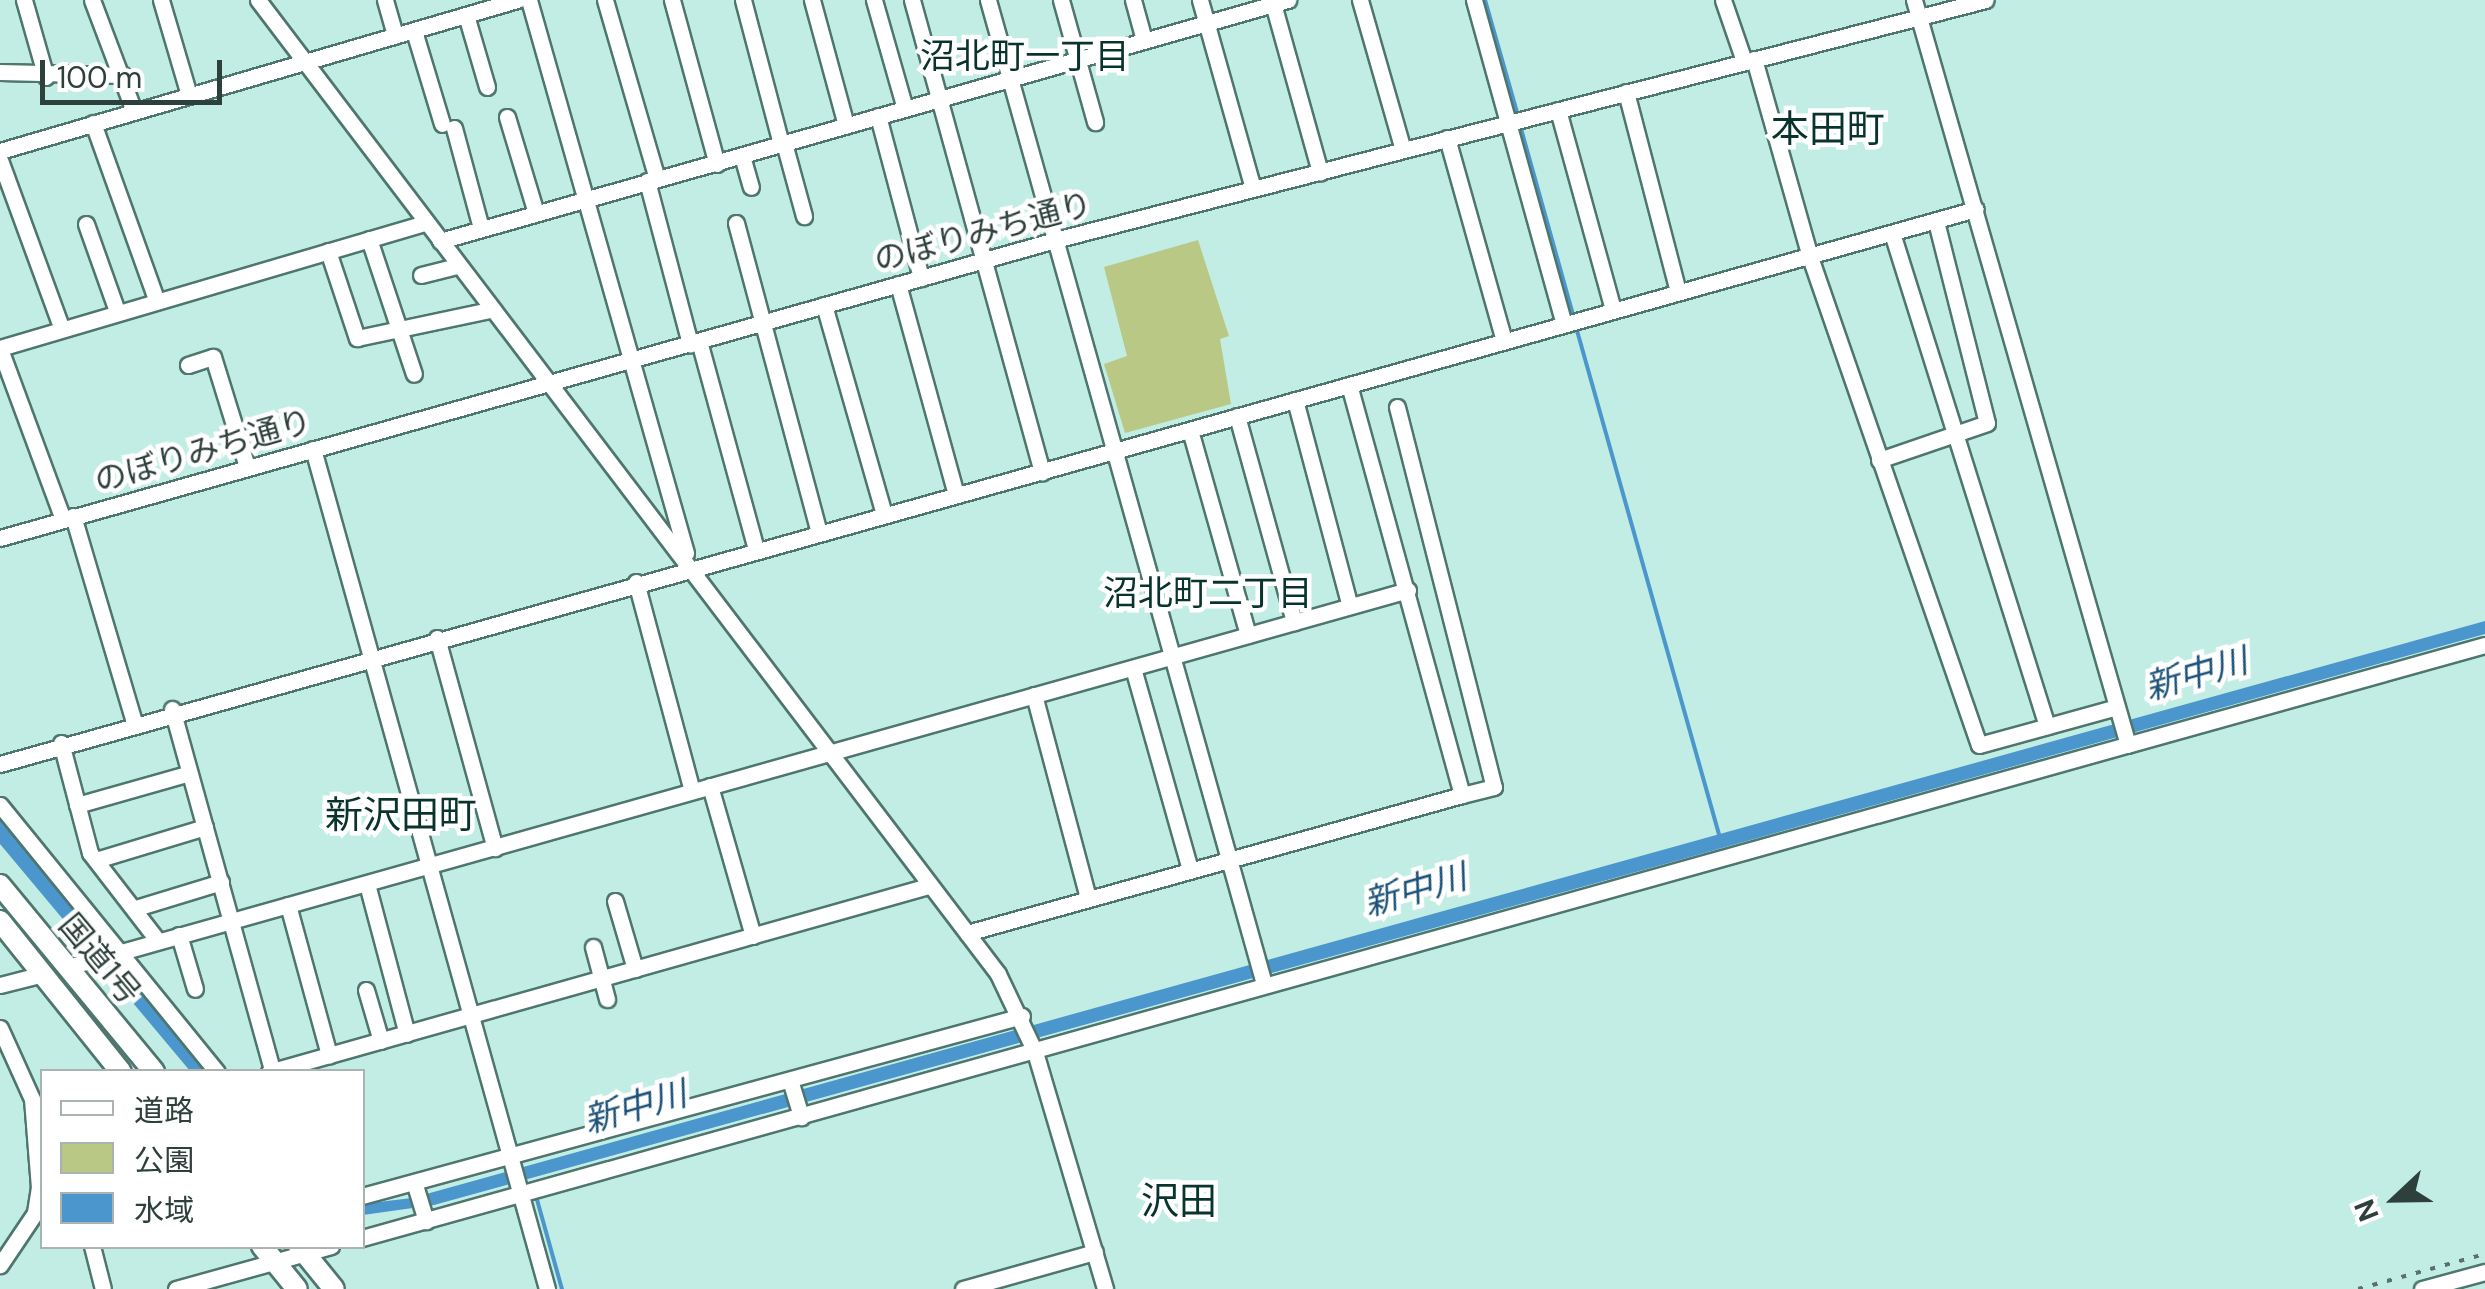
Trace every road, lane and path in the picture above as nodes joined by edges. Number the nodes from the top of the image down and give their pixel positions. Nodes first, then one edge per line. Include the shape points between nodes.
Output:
1 (24, 0) edge
2 (92, 0) edge
3 (161, 0) edge
4 (258, 0) edge
5 (385, 0) edge
6 (517, 0) edge
7 (529, 0) edge
8 (606, 0) edge
9 (672, 0) edge
10 (743, 0) edge
11 (812, 0) edge
12 (874, 0) edge
13 (912, 0) edge
14 (988, 0) edge
15 (1061, 0) edge
16 (1133, 0) edge
17 (1200, 0) edge
18 (1360, 0) edge
19 (1474, 0) edge
20 (1723, 0) edge
21 (1914, 0) edge
22 (1986, 0) edge
23 (1278, 1) edge
24 (466, 15) junction
25 (1920, 19) junction
26 (1206, 22) junction
27 (414, 31) junction
28 (396, 36) junction
29 (1144, 40) junction
30 (1077, 60) junction
31 (1749, 60) junction
32 (303, 61) junction
33 (0, 72) edge
34 (123, 75) junction
35 (46, 76) junction
36 (1010, 80) junction
37 (488, 87) dead end
38 (188, 92) junction
39 (1626, 92) junction
40 (940, 99) junction
41 (905, 109) junction
42 (1558, 110) junction
43 (134, 111) junction
44 (878, 116) junction
45 (507, 117) dead end
46 (1516, 121) junction
47 (1095, 122) dead end
48 (93, 123) junction
49 (846, 125) junction
50 (1447, 138) junction
51 (783, 143) junction
52 (1403, 150) junction
53 (0, 151) edge
54 (742, 156) junction
55 (0, 160) edge
56 (717, 164) junction
57 (1320, 172) junction
58 (652, 180) junction
59 (750, 187) dead end
60 (1253, 190) junction
61 (586, 198) junction
62 (1976, 210) junction
63 (536, 212) junction
64 (804, 216) dead end
65 (1936, 221) junction
66 (736, 222) dead end
67 (426, 223) junction
68 (86, 224) dead end
69 (481, 228) junction
70 (1892, 233) junction
71 (369, 239) junction
72 (1055, 240) junction
73 (440, 241) junction
74 (328, 251) junction
75 (1810, 258) junction
76 (985, 260) junction
77 (458, 266) junction
78 (421, 275) dead end
79 (921, 278) junction
80 (898, 284) junction
81 (1678, 292) junction
82 (156, 299) junction
83 (824, 305) junction
84 (490, 310) junction
85 (1613, 310) junction
86 (118, 312) junction
87 (761, 324) junction
88 (1564, 324) junction
89 (62, 329) junction
90 (404, 330) junction
91 (1504, 341) junction
92 (694, 342) junction
93 (0, 348) edge
94 (627, 361) junction
95 (188, 365) dead end
96 (414, 374) dead end
97 (547, 384) junction
98 (1349, 385) junction
99 (1295, 400) junction
100 (1397, 407) dead end
101 (1237, 416) junction
102 (1190, 430) junction
103 (1955, 437) junction
104 (313, 449) junction
105 (1114, 452) junction
106 (1879, 460) junction
107 (248, 467) junction
108 (1042, 472) junction
109 (956, 495) junction
110 (884, 514) junction
111 (68, 518) junction
112 (818, 532) junction
113 (0, 538) edge
114 (756, 549) junction
115 (691, 566) junction
116 (636, 582) junction
117 (1408, 590) junction
118 (1350, 606) junction
119 (1294, 622) junction
120 (1248, 635) junction
121 (437, 638) junction
122 (2485, 645) edge
123 (370, 657) junction
124 (1171, 657) junction
125 (1133, 668) junction
126 (1034, 695) junction
127 (2117, 707) junction
128 (172, 709) junction
129 (133, 719) junction
130 (2047, 726) junction
131 (61, 744) junction
132 (2128, 745) junction
133 (827, 753) junction
134 (0, 764) edge
135 (190, 773) junction
136 (710, 786) junction
137 (692, 792) junction
138 (1462, 795) junction
139 (0, 804) edge
140 (78, 805) junction
141 (206, 827) junction
142 (495, 848) junction
143 (1230, 858) junction
144 (96, 860) junction
145 (428, 866) junction
146 (1190, 869) junction
147 (220, 882) junction
148 (366, 884) junction
149 (0, 885) edge
150 (928, 886) junction
151 (1088, 898) junction
152 (615, 901) dead end
153 (288, 905) junction
154 (136, 908) junction
155 (0, 921) edge
156 (231, 921) junction
157 (966, 933) junction
158 (180, 935) junction
159 (753, 936) junction
160 (158, 941) junction
161 (593, 947) dead end
162 (122, 951) junction
163 (77, 964) junction
164 (635, 970) junction
165 (43, 974) junction
166 (602, 979) junction
167 (1264, 984) junction
168 (0, 985) edge
169 (195, 989) dead end
170 (366, 990) dead end
171 (607, 999) dead end
172 (470, 1016) junction
173 (1024, 1020) junction
174 (0, 1028) edge
175 (407, 1034) junction
176 (381, 1041) junction
177 (1035, 1052) junction
178 (329, 1055) junction
179 (119, 1069) edge
180 (152, 1069) edge
181 (215, 1069) edge
182 (271, 1069) edge
183 (279, 1069) edge
184 (790, 1080) junction
185 (800, 1117) junction
186 (38, 1134) edge
187 (510, 1159) junction
188 (416, 1189) junction
189 (522, 1191) junction
190 (365, 1196) edge
191 (425, 1218) junction
192 (365, 1237) edge
193 (93, 1249) edge
194 (302, 1250) edge
195 (1095, 1252) junction
196 (268, 1254) edge
197 (0, 1265) edge
198 (2485, 1272) edge
199 (103, 1289) edge
200 (176, 1289) edge
201 (297, 1289) edge
202 (334, 1289) edge
203 (547, 1289) edge
204 (963, 1289) edge
205 (1105, 1289) edge
206 (2422, 1289) edge

1 - 35 street
2 - 34 street
3 - 38 street
4 - 32 street
5 - 28 street
6 - 24 street
7 - 61 street
8 - 58 street
9 - 56 street
10 - 51 street
11 - 49 street
12 - 41 street
13 - 40 street
14 - 36 street
15 - 30 street
16 - 29 street
17 - 26 street
18 - 52 street
19 - 46 street
20 - 31 street
21 - 25 street
22 - 25 street, のぼりみち通り
23 - 26 street
23 - 57 street
24 - 27 street
24 - 37 street
25 - 31 street, のぼりみち通り
25 - 62 street
26 - 29 street
26 - 60 street
27 - 28 street
27 - 69 street
28 - 32 street
29 - 30 street
30 - 36 street
30 - 47 street
31 - 39 street, のぼりみち通り
31 - 75 street
32 - 38 street
32 - 67 street
33 - 35 street
34 - 35 street
34 - 43 street
36 - 40 street
36 - 72 street
38 - 43 street
39 - 42 street, のぼりみち通り
39 - 81 street
40 - 41 street
40 - 76 street
41 - 44 street
42 - 46 street, のぼりみち通り
42 - 85 street
43 - 48 street
44 - 49 street
44 - 79 street
45 - 63 street
46 - 50 street, のぼりみち通り
46 - 88 street
48 - 53 street
48 - 82 street
49 - 51 street
50 - 52 street, のぼりみち通り
50 - 91 street
51 - 54 street
51 - 64 street
52 - 57 street, のぼりみち通り
54 - 56 street
54 - 59 street
55 - 89 street
56 - 58 street
57 - 60 street, のぼりみち通り
58 - 61 street
58 - 92 street
60 - 72 street, のぼりみち通り
61 - 63 street
61 - 94 street
62 - 65 street
62 - 127 street
63 - 69 street
65 - 70 street
65 - 103 street via 1988,423
66 - 87 street
67 - 71 street
67 - 73 street
68 - 86 street
69 - 73 street
70 - 75 street
70 - 103 street
71 - 74 street
71 - 90 street
72 - 76 street, のぼりみち通り
72 - 105 street
73 - 77 street
74 - 82 street
74 - 90 street via 357,338
75 - 81 street
75 - 106 street
76 - 79 street, のぼりみち通り
76 - 108 street
77 - 78 street
77 - 84 street
79 - 80 street, のぼりみち通り
80 - 83 street, のぼりみち通り
80 - 109 street
81 - 85 street
82 - 86 street
83 - 87 street, のぼりみち通り
83 - 110 street
84 - 90 street
84 - 97 street
85 - 88 street
86 - 89 street
87 - 92 street, のぼりみち通り
87 - 112 street
88 - 91 street
89 - 93 street
90 - 96 street
91 - 98 street
92 - 94 street, のぼりみち通り
92 - 114 street
93 - 111 street
94 - 97 street, のぼりみち通り
94 - 115 street
95 - 107 street via 213,356
97 - 104 street, のぼりみち通り
97 - 115 street
98 - 99 street
98 - 117 street
99 - 101 street
99 - 118 street
100 - 138 street via 1494,786
101 - 102 street
101 - 119 street
102 - 105 street
102 - 120 street
103 - 106 street
103 - 130 street
104 - 107 street, のぼりみち通り
104 - 123 street
105 - 108 street
105 - 124 street
106 - 130 street via 1980,745
107 - 111 street, のぼりみち通り
108 - 109 street
109 - 110 street
110 - 112 street
111 - 113 street, のぼりみち通り
111 - 129 street
112 - 114 street
114 - 115 street
115 - 116 street
115 - 133 street
116 - 121 street
116 - 137 street
117 - 118 street
117 - 138 street
118 - 119 street
119 - 120 street
120 - 124 street
121 - 123 street
121 - 142 street
122 - 132 street
123 - 128 street
123 - 145 street
124 - 125 street
124 - 143 street
125 - 126 street
125 - 146 street
126 - 133 street
126 - 151 street
127 - 130 street
127 - 132 street
128 - 129 street
128 - 135 street
129 - 131 street
131 - 134 street
131 - 140 street
132 - 167 street
133 - 136 street
133 - 150 street
135 - 140 street
135 - 141 street
136 - 137 street
136 - 159 street
137 - 142 street
138 - 143 street
139 - 162 street
140 - 144 street
141 - 144 street
141 - 147 street
142 - 145 street
143 - 146 street
143 - 167 street
144 - 154 street
145 - 148 street
145 - 172 street
146 - 151 street
147 - 154 street
147 - 156 street
148 - 153 street
148 - 175 street
149 - 163 highway, 国道1号
150 - 157 street
150 - 159 street
151 - 157 street
152 - 164 street
153 - 156 street
153 - 178 street
154 - 160 street
155 - 165 highway, 国道1号
156 - 158 street
156 - 182 street
157 - 173 street
158 - 160 street
158 - 169 street
159 - 164 street
160 - 162 street
161 - 166 street
162 - 163 street
162 - 181 street
163 - 180 highway, 国道1号
164 - 166 street
165 - 168 street
165 - 179 highway, 国道1号
166 - 171 street
166 - 172 street
167 - 177 street
170 - 176 street
172 - 175 street
172 - 187 street
173 - 177 street
173 - 184 street
174 - 186 street via 32,1099
175 - 176 street
176 - 178 street
177 - 185 street
177 - 195 street
178 - 183 street
184 - 185 street
184 - 187 street
185 - 189 street
186 - 197 street via 36,1213
187 - 188 street
187 - 189 street
188 - 190 street
188 - 191 street
189 - 191 street
189 - 203 street
191 - 192 street
193 - 199 street
194 - 196 street
194 - 202 highway
195 - 204 street
195 - 205 street
196 - 200 street
196 - 201 highway
198 - 206 street

